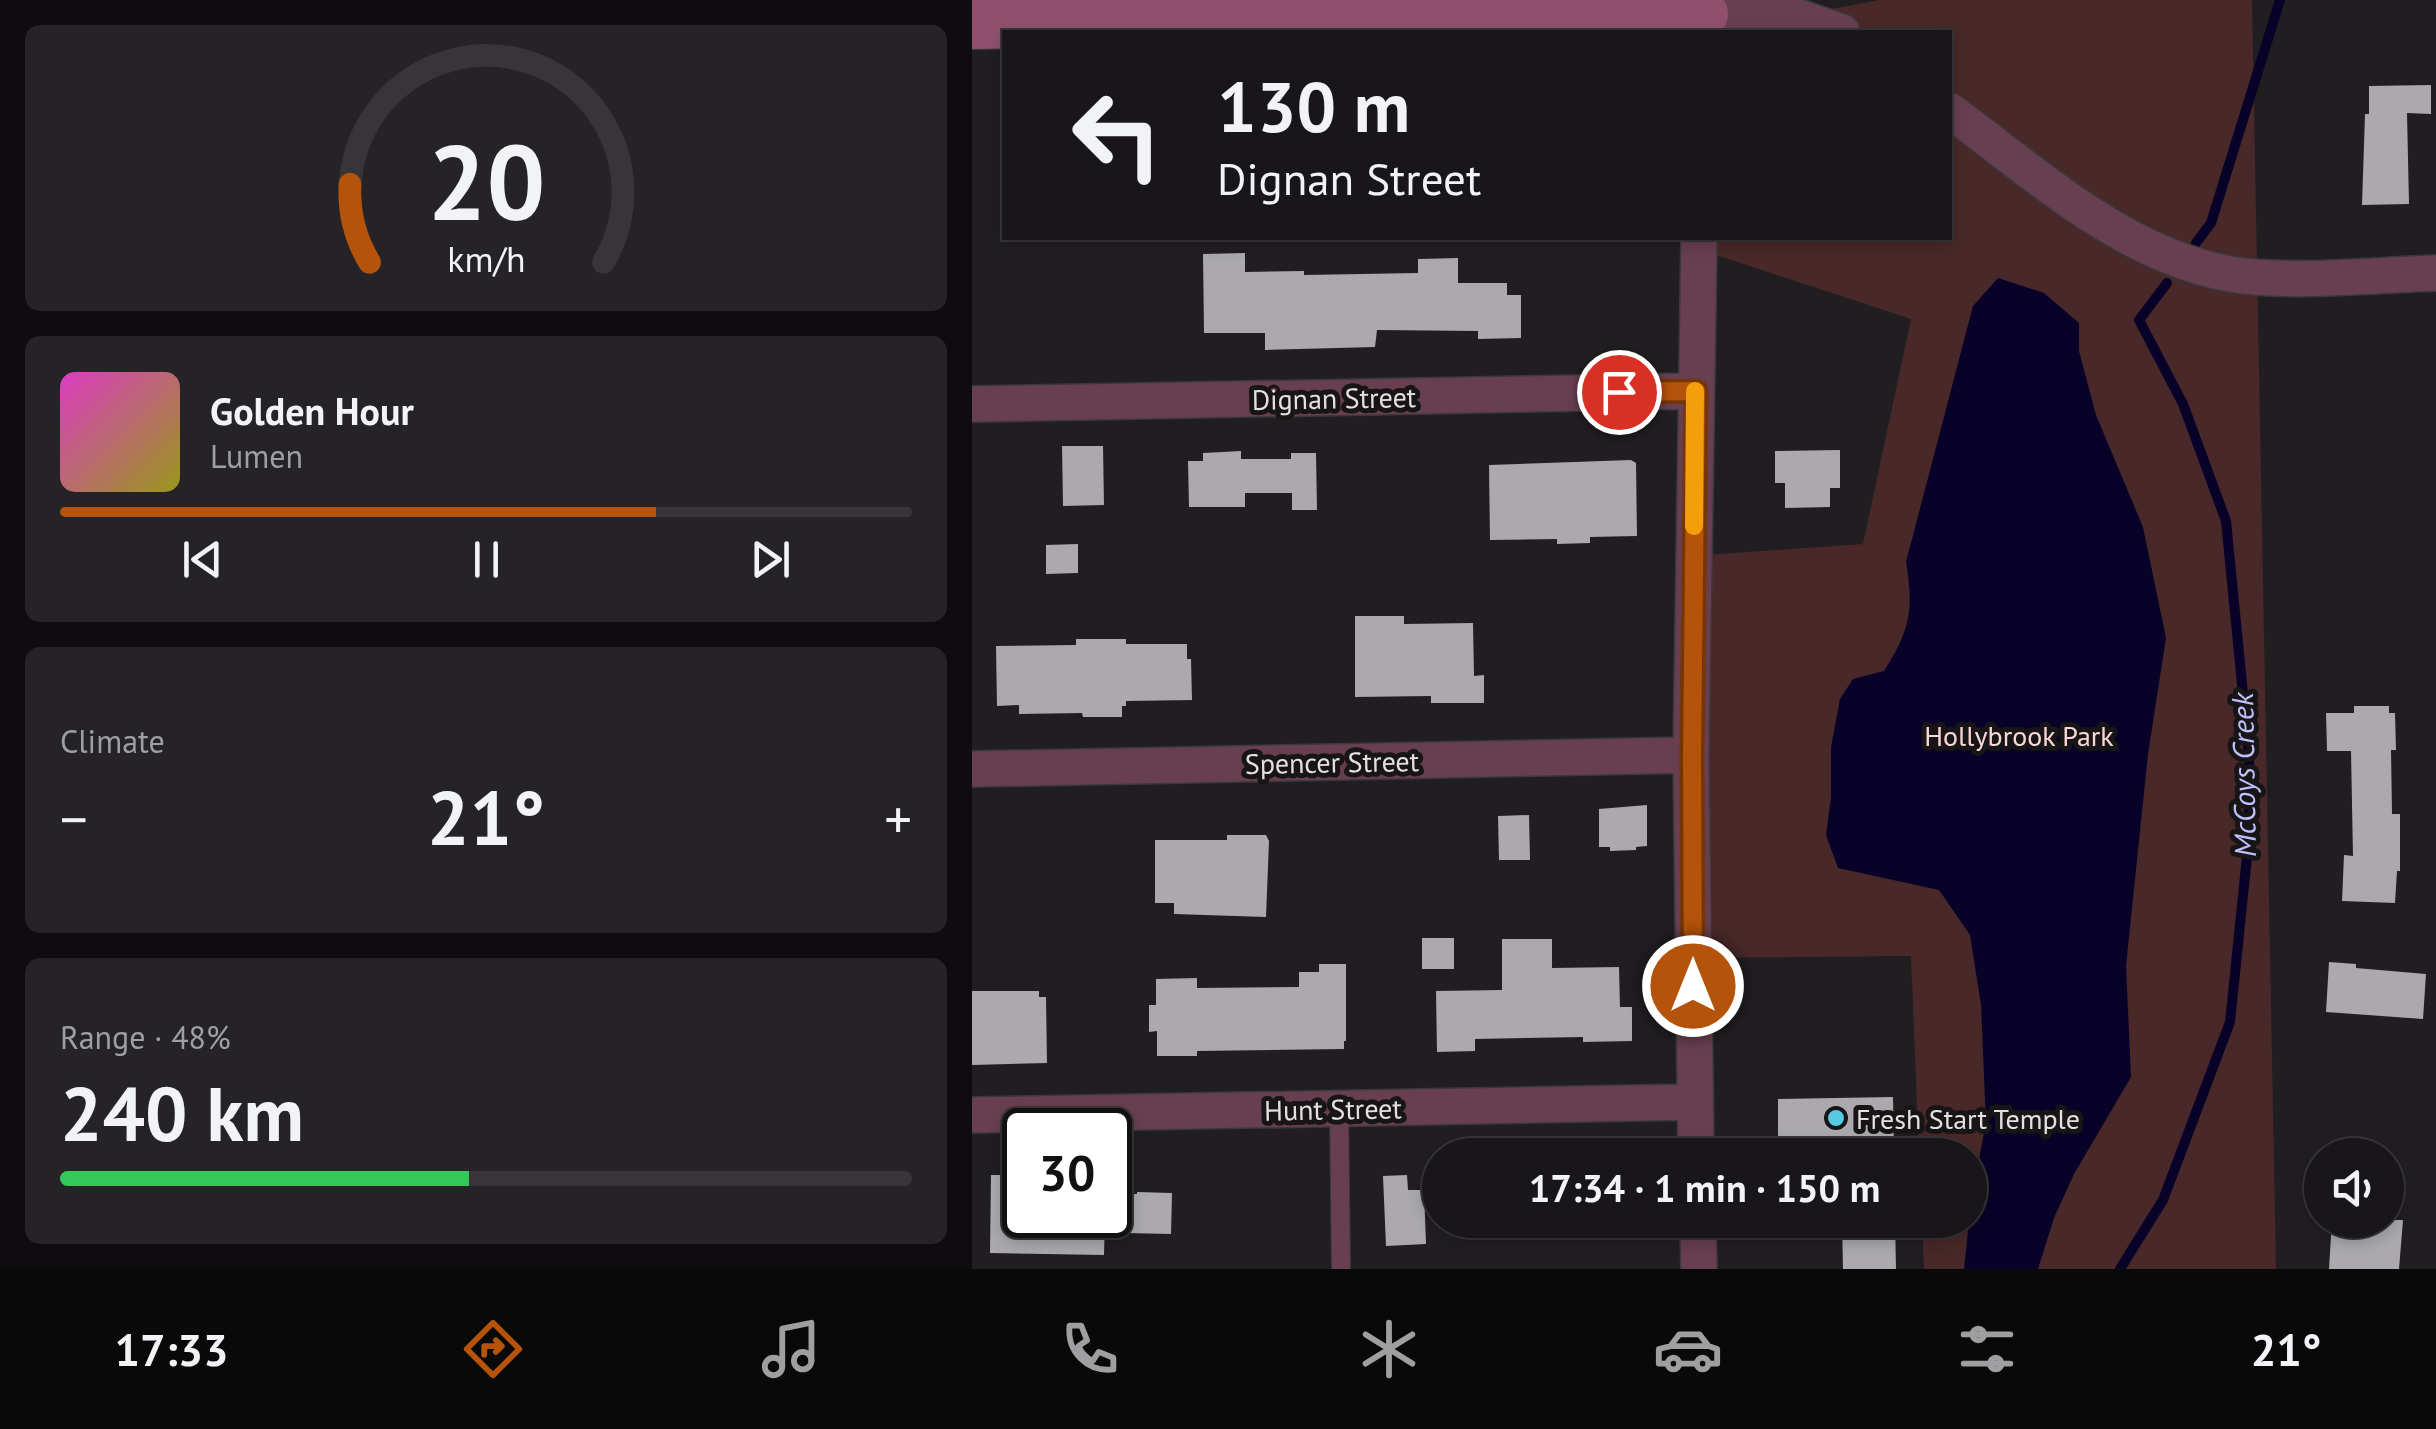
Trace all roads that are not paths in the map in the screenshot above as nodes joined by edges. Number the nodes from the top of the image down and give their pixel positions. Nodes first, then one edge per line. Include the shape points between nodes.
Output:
1 (1703, 15) edge
2 (972, 24) edge
3 (1836, 30) edge
4 (1952, 111) edge
5 (1699, 240) edge
6 (2436, 273) edge
7 (1696, 391) junction
8 (972, 404) edge
9 (1692, 755) junction
10 (972, 769) edge
11 (1694, 1102) junction
12 (1339, 1108) junction
13 (972, 1115) edge
14 (1695, 1138) edge
15 (1698, 1238) edge
16 (1341, 1269) edge
17 (1699, 1269) edge

1 - 2 street
1 - 3 street via 1787,13
4 - 6 street via 2098,218 2192,265 2264,277
5 - 7 street
7 - 8 street, Dignan Street
7 - 9 street
9 - 10 street, Spencer Street
9 - 11 street
11 - 12 street, Hunt Street
11 - 14 street
12 - 13 street, Hunt Street
12 - 16 lane
15 - 17 street

